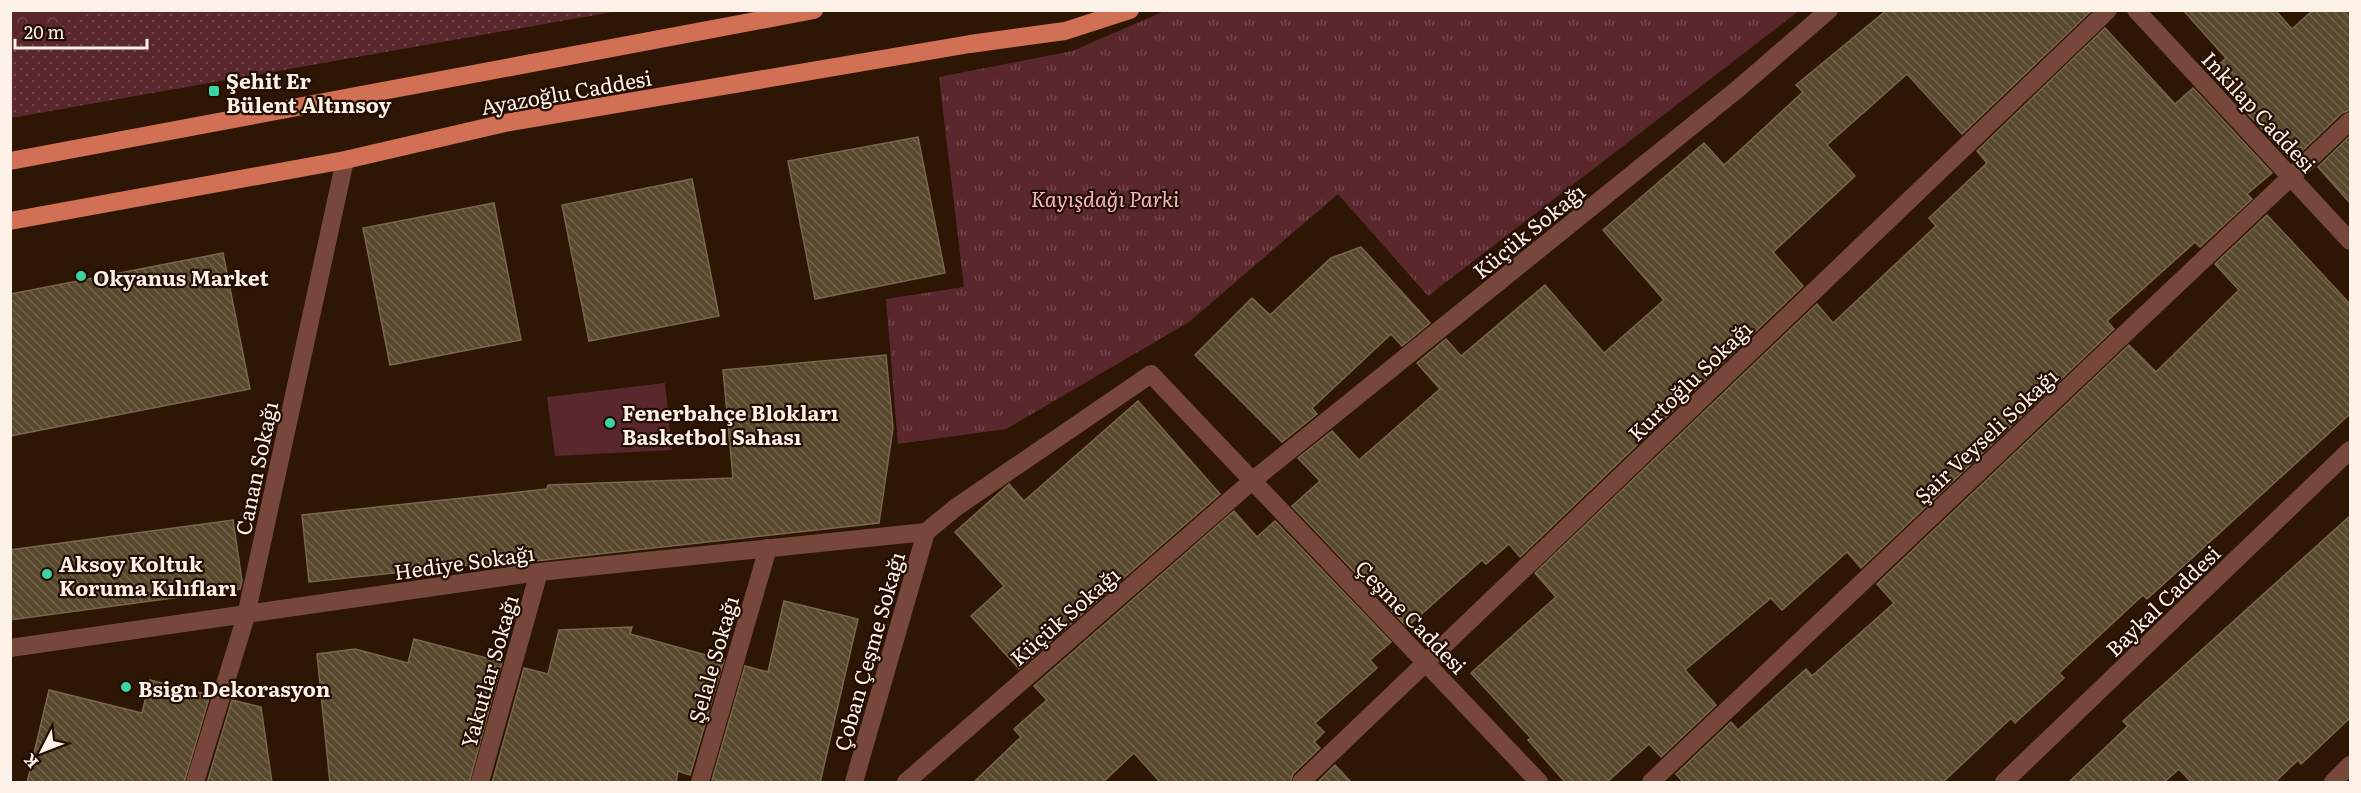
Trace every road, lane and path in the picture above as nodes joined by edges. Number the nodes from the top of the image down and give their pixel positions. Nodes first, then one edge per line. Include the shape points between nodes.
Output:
1 (814, 10) edge
2 (1130, 10) edge
3 (1829, 10) edge
4 (2108, 10) edge
5 (2136, 10) edge
6 (2350, 121) edge
7 (345, 160) junction
8 (10, 161) edge
9 (2290, 176) junction
10 (10, 221) edge
11 (2350, 241) edge
12 (2350, 450) edge
13 (1252, 481) junction
14 (926, 532) junction
15 (768, 548) junction
16 (539, 572) junction
17 (246, 616) junction
18 (10, 648) edge
19 (1425, 663) junction
20 (2350, 765) edge
21 (195, 783) edge
22 (480, 783) edge
23 (700, 783) edge
24 (854, 783) edge
25 (906, 783) edge
26 (1301, 783) edge
27 (1539, 783) edge
28 (1651, 783) edge
29 (2004, 783) edge
30 (2333, 783) edge

1 - 8 main road, Ayazoğlu Caddesi
2 - 7 main road, Ayazoğlu Caddesi via 1065,31 506,123
3 - 13 street, Küçük Sokağı via 1730,96
4 - 19 street, Kurtoğlu Sokağı
5 - 9 street, Inkilap Caddesi
6 - 9 street, Şair Veyseli Sokağı
7 - 10 main road, Ayazoğlu Caddesi
7 - 17 street, Canan Sokağı
9 - 11 street, Inkilap Caddesi
9 - 28 street, Şair Veyseli Sokağı
12 - 29 street, Baykal Caddesi
13 - 14 street via 1151,374
13 - 19 street, Çeşme Caddesi
13 - 25 street, Küçük Sokağı
14 - 15 street, Hediye Sokağı
14 - 24 street, Çoban Çeşme Sokağı
15 - 16 street, Hediye Sokağı
15 - 23 street, Şelale Sokağı
16 - 17 street, Hediye Sokağı
16 - 22 street, Yakutlar Sokağı
17 - 18 street, Hediye Sokağı
17 - 21 street, Canan Sokağı
19 - 26 street, Kurtoğlu Sokağı
19 - 27 street, Çeşme Caddesi
20 - 30 street

